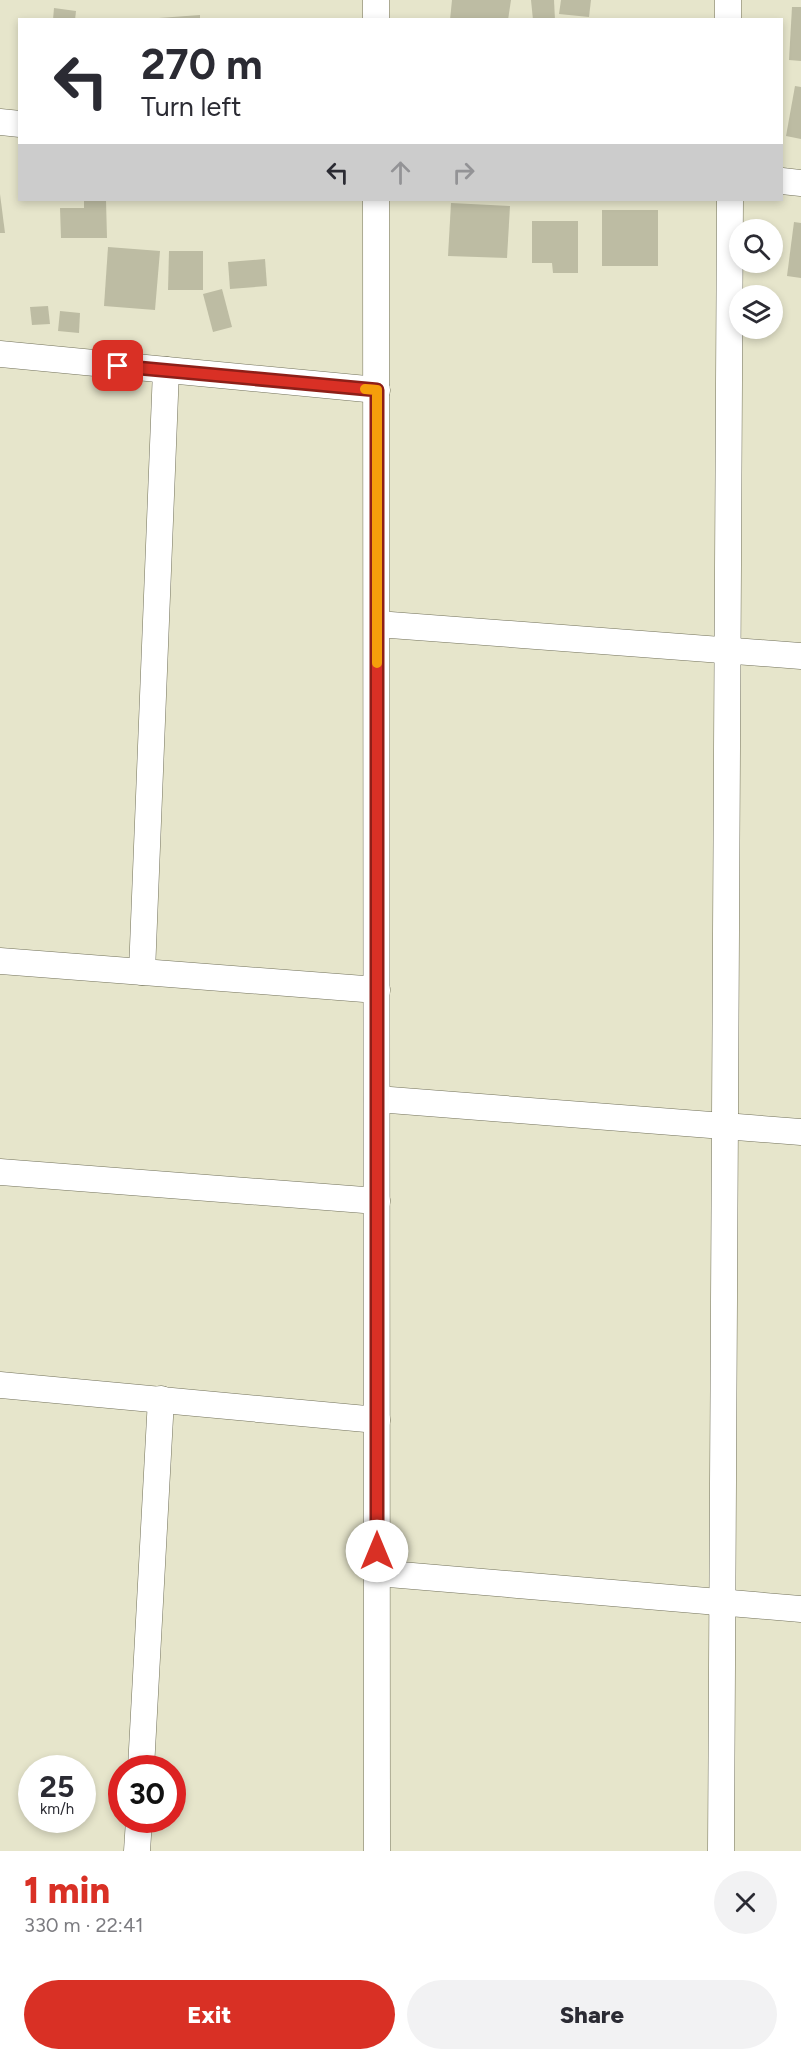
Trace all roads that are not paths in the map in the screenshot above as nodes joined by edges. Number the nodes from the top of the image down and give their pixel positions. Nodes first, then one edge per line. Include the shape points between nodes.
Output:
1 (376, 0) edge
2 (728, 0) edge
3 (376, 18) edge
4 (728, 18) edge
5 (0, 122) edge
6 (18, 124) edge
7 (783, 181) edge
8 (801, 183) edge
9 (376, 201) edge
10 (730, 201) edge
11 (0, 354) edge
12 (166, 370) junction
13 (377, 390) junction
14 (377, 624) junction
15 (728, 651) junction
16 (801, 656) edge
17 (0, 961) edge
18 (141, 972) junction
19 (377, 990) junction
20 (377, 1099) junction
21 (725, 1126) junction
22 (801, 1132) edge
23 (0, 1173) edge
24 (377, 1202) junction
25 (0, 1384) edge
26 (161, 1399) junction
27 (377, 1419) junction
28 (377, 1573) junction
29 (722, 1602) junction
30 (801, 1609) edge
31 (142, 1755) edge
32 (138, 1833) edge
33 (137, 1851) edge
34 (377, 1851) edge
35 (721, 1851) edge

1 - 3 street
2 - 4 street
5 - 6 street
7 - 8 street
9 - 13 street
10 - 15 street
11 - 12 street
12 - 13 street
12 - 18 street
13 - 14 street
14 - 15 street
14 - 19 street
15 - 16 street
15 - 21 street
17 - 18 street
18 - 19 street
19 - 20 street
20 - 21 street
20 - 24 street
21 - 22 street
21 - 29 street
23 - 24 street
24 - 27 street
25 - 26 street
26 - 27 street
26 - 31 street
27 - 28 street
28 - 29 street
28 - 34 street
29 - 30 street
29 - 35 street
32 - 33 street

